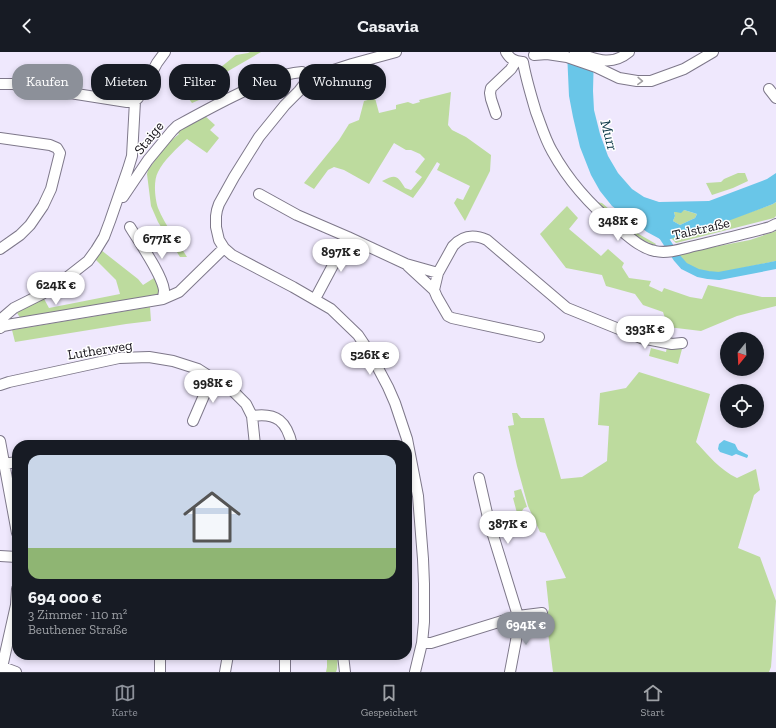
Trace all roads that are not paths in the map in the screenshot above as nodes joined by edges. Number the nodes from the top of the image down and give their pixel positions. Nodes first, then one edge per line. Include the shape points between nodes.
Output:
1 (164, 52) edge
2 (396, 52) edge
3 (506, 52) edge
4 (629, 52) edge
5 (713, 52) edge
6 (535, 54) edge
7 (571, 54) edge
8 (519, 62) junction
9 (352, 64) edge
10 (597, 64) junction
11 (299, 72) edge
12 (0, 84) edge
13 (769, 88) dead end
14 (299, 91) edge
15 (776, 98) edge
16 (135, 101) junction
17 (496, 114) dead end
18 (0, 138) edge
19 (259, 194) dead end
20 (115, 209) junction
21 (776, 224) edge
22 (130, 227) dead end
23 (348, 237) junction
24 (224, 248) junction
25 (0, 249) edge
26 (406, 264) junction
27 (438, 273) junction
28 (434, 290) junction
29 (163, 299) junction
30 (315, 299) junction
31 (0, 320) edge
32 (0, 328) edge
33 (539, 337) dead end
34 (682, 343) dead end
35 (212, 377) junction
36 (0, 385) edge
37 (252, 416) junction
38 (193, 421) dead end
39 (254, 440) edge
40 (290, 440) edge
41 (407, 440) edge
42 (0, 441) edge
43 (12, 463) edge
44 (4, 464) junction
45 (479, 478) dead end
46 (3, 479) edge
47 (412, 487) edge
48 (12, 514) edge
49 (0, 556) edge
50 (12, 557) edge
51 (542, 613) dead end
52 (518, 616) junction
53 (12, 625) edge
54 (422, 643) junction
55 (160, 660) edge
56 (227, 660) edge
57 (285, 660) edge
58 (344, 660) edge
59 (1, 668) edge
60 (16, 672) edge
61 (160, 672) edge
62 (225, 672) edge
63 (285, 672) edge
64 (345, 672) edge
65 (415, 672) edge
66 (510, 672) edge

1 - 16 street
2 - 9 street
3 - 8 street
4 - 10 street
10 -> 5 street via 619,78 651,81 684,69
6 - 7 street
6 - 8 street via 530,59
7 - 10 street
8 - 17 street via 491,88 490,96
8 - 21 street, Talstraße via 545,137 567,175 610,221 639,244 656,251 680,249
11 - 20 street, Staige via 261,83 177,126 148,160
12 - 16 street
13 - 15 street
14 - 24 street via 258,137 219,204 216,216 217,233
16 - 20 street via 132,156
18 - 25 street via 50,145 57,148 60,153 51,189 43,206 30,225
19 - 23 street via 297,215
20 - 31 street via 104,236 88,261 42,294 14,308
22 - 29 street via 160,279 164,289
23 - 26 street
23 - 30 street
24 - 29 street via 179,292
24 - 30 street via 232,256
26 - 27 street
26 - 28 street
27 - 28 street
27 - 34 street via 456,243 466,237 480,237 487,240 567,308 641,338 672,344
28 - 33 street via 448,316 452,318
29 - 32 street
30 - 41 street via 331,309 358,335 388,387
35 - 36 street, Lutherweg via 198,369 173,361 149,357 119,358
35 - 37 street, Lutherweg via 234,392 246,404
35 - 38 street
37 - 39 street, Lutherweg
37 - 40 street via 268,415 278,419
42 - 44 street
43 - 44 street
44 - 46 street
45 - 52 street via 489,522
46 - 48 street
47 - 54 street via 419,507 423,559
49 - 50 street
51 - 52 street
52 - 54 street via 431,643
52 - 66 street
53 - 59 street
54 - 65 street
55 - 61 street
56 - 62 street
57 - 63 street
58 - 64 street
59 - 60 street

